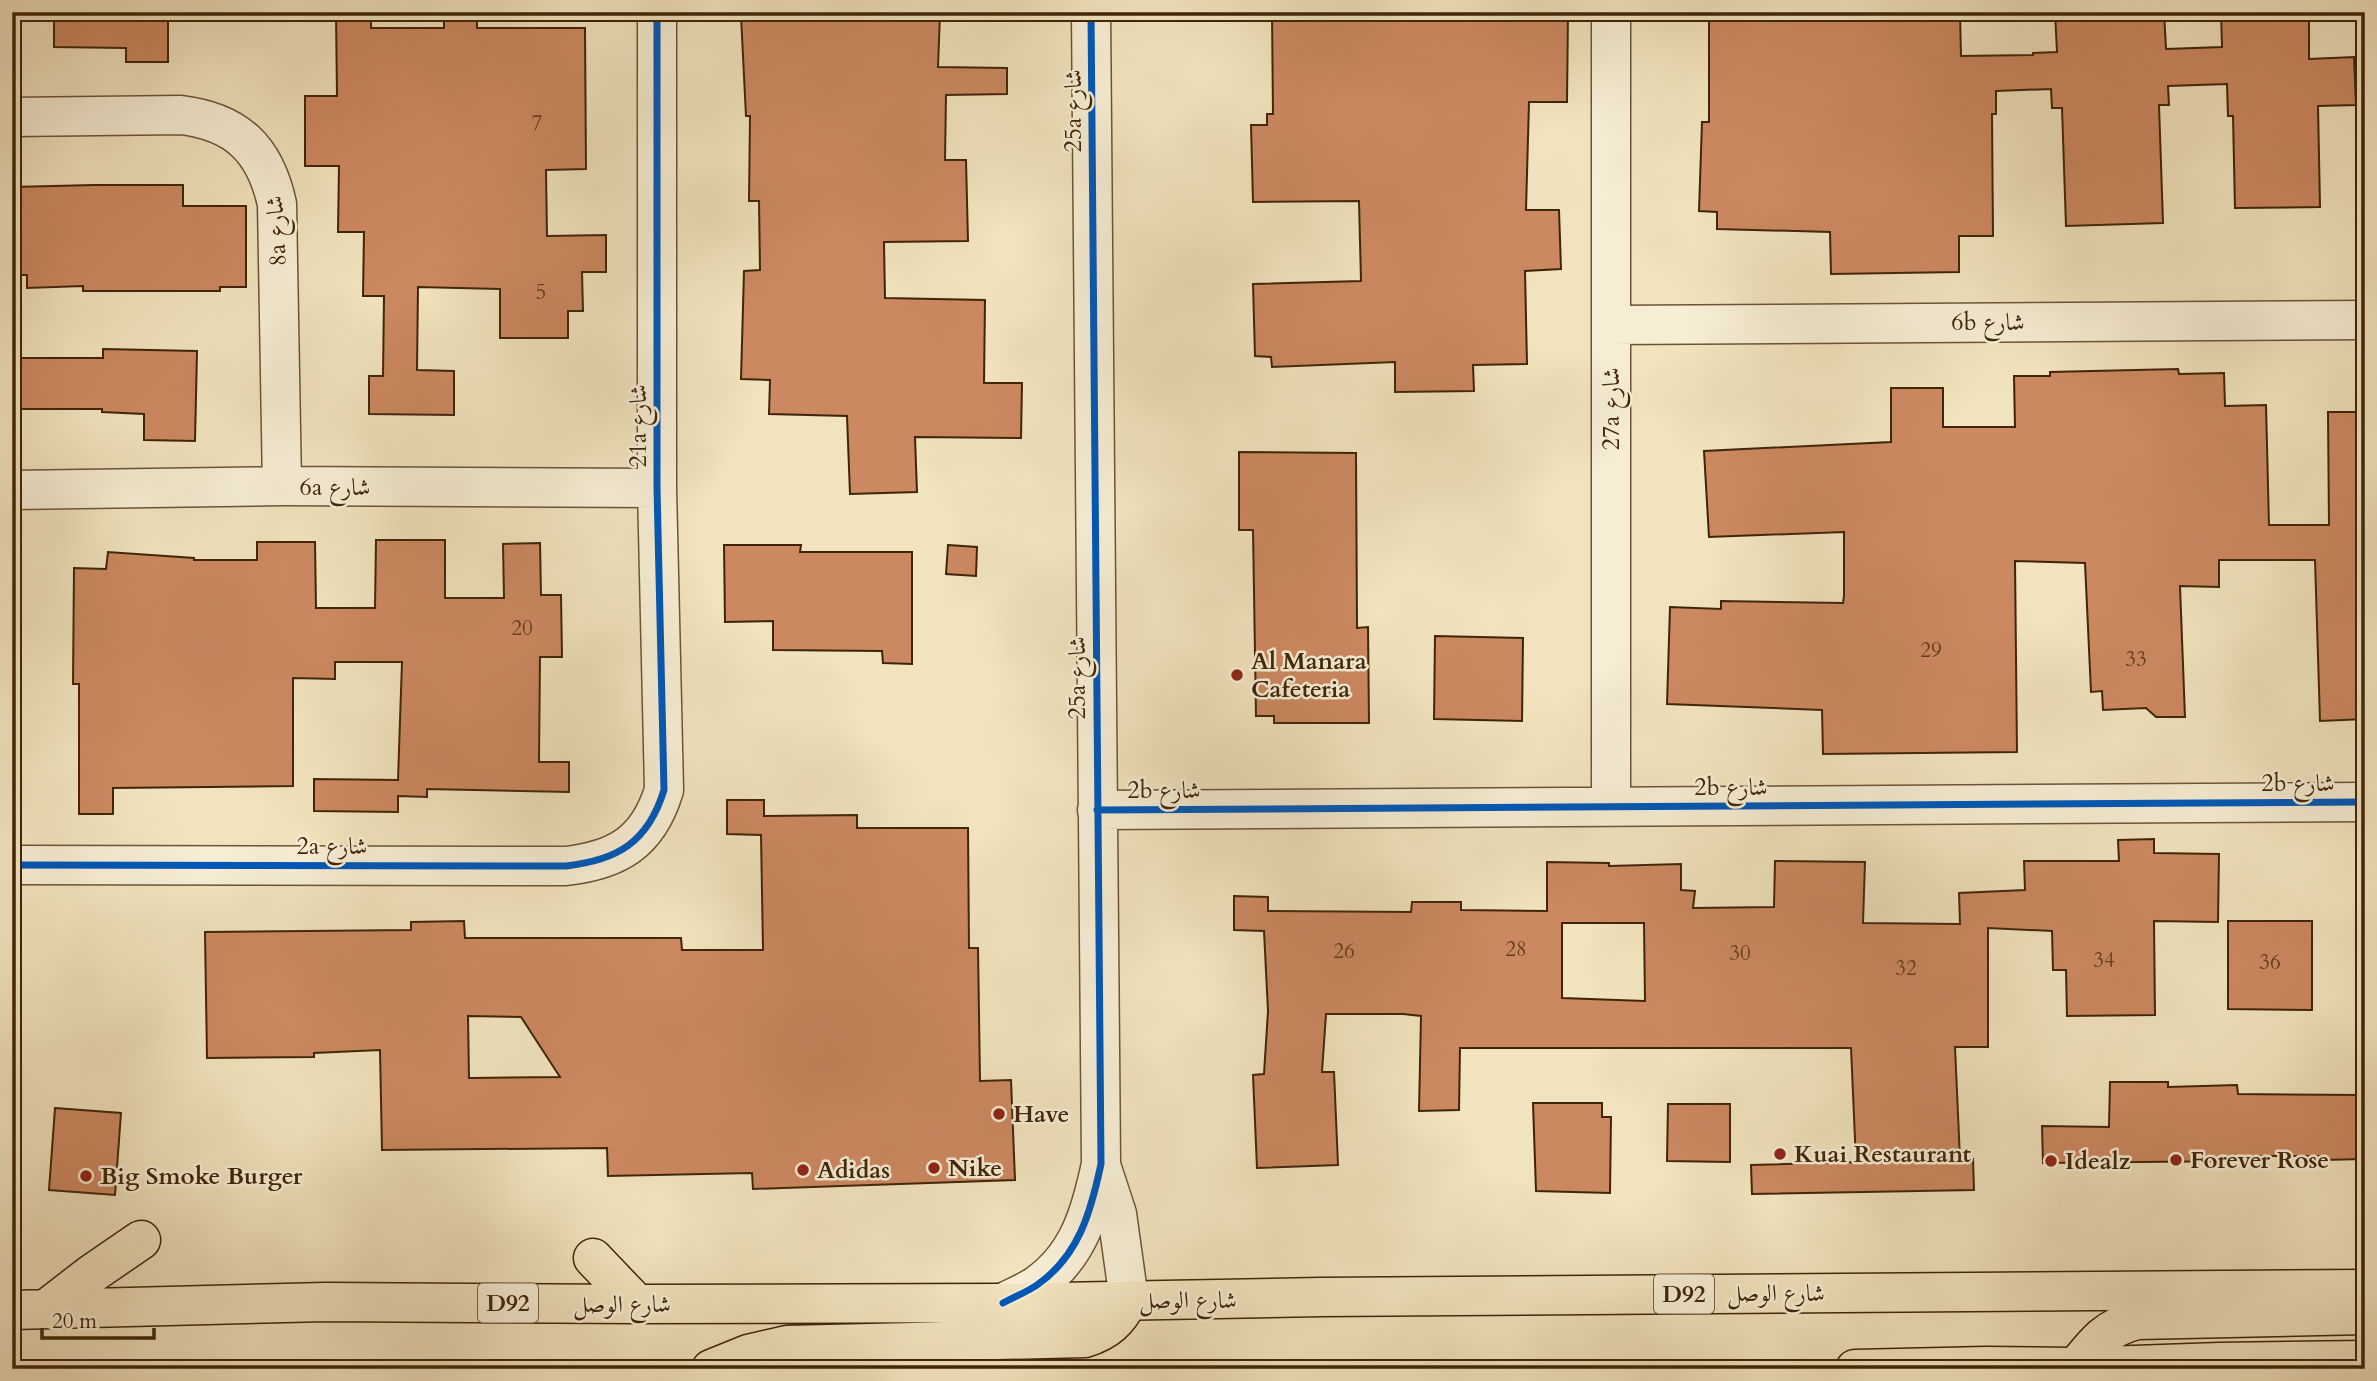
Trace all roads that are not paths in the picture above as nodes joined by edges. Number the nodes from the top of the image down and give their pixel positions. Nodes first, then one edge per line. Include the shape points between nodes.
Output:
1 (657, 12) edge
2 (1091, 12) edge
3 (1611, 12) edge
4 (12, 117) edge
5 (2365, 320) edge
6 (1611, 325) junction
7 (282, 486) junction
8 (657, 488) junction
9 (12, 490) edge
10 (2365, 802) edge
11 (1611, 806) junction
12 (1097, 810) junction
13 (642, 833) joint
14 (12, 865) edge
15 (1101, 1164) junction
16 (141, 1240) dead end
17 (593, 1258) dead end
18 (2365, 1289) edge
19 (1129, 1300) junction
20 (1003, 1303) junction
21 (638, 1304) junction
22 (29, 1310) edge
23 (2365, 1315) edge
24 (2365, 1360) edge
25 (2251, 1365) edge
26 (2192, 1366) edge
27 (1984, 1367) edge
28 (2077, 1368) edge
29 (711, 1369) edge
30 (1856, 1369) edge

1 - 8 street, 21a شارع
2 - 12 street, 25a شارع
3 - 6 street, 27a شارع
4 - 7 street, 8a شارع via 204,118 243,139 260,157 272,179 277,204
5 - 6 street, 6b شارع
6 - 11 street, 27a شارع
7 - 8 street, 6a شارع
7 - 9 street, 6a شارع
8 - 13 street, 21a شارع via 664,790 657,813
10 - 11 street, 2b شارع
11 - 12 street, 2b شارع
12 - 15 street, 25a شارع
13 - 14 street, 2a شارع via 621,851 595,863 566,866
15 - 19 street, 25a شارع via 1116,1214
15 - 20 street, 25a شارع via 1091,1208 1071,1251 1037,1285
16 - 22 main road
17 - 21 main road
18 - 19 main road, شارع الوصل / D92
19 - 20 main road, شارع الوصل / D92
19 - 29 main road via 1111,1326 1085,1338 787,1345
20 - 21 main road, شارع الوصل / D92
21 - 22 main road, شارع الوصل / D92 via 325,1302
23 - 28 main road via 2137,1320 2105,1333
24 - 25 main road
25 - 26 main road
26 - 28 main road
27 - 28 main road
27 - 30 main road

